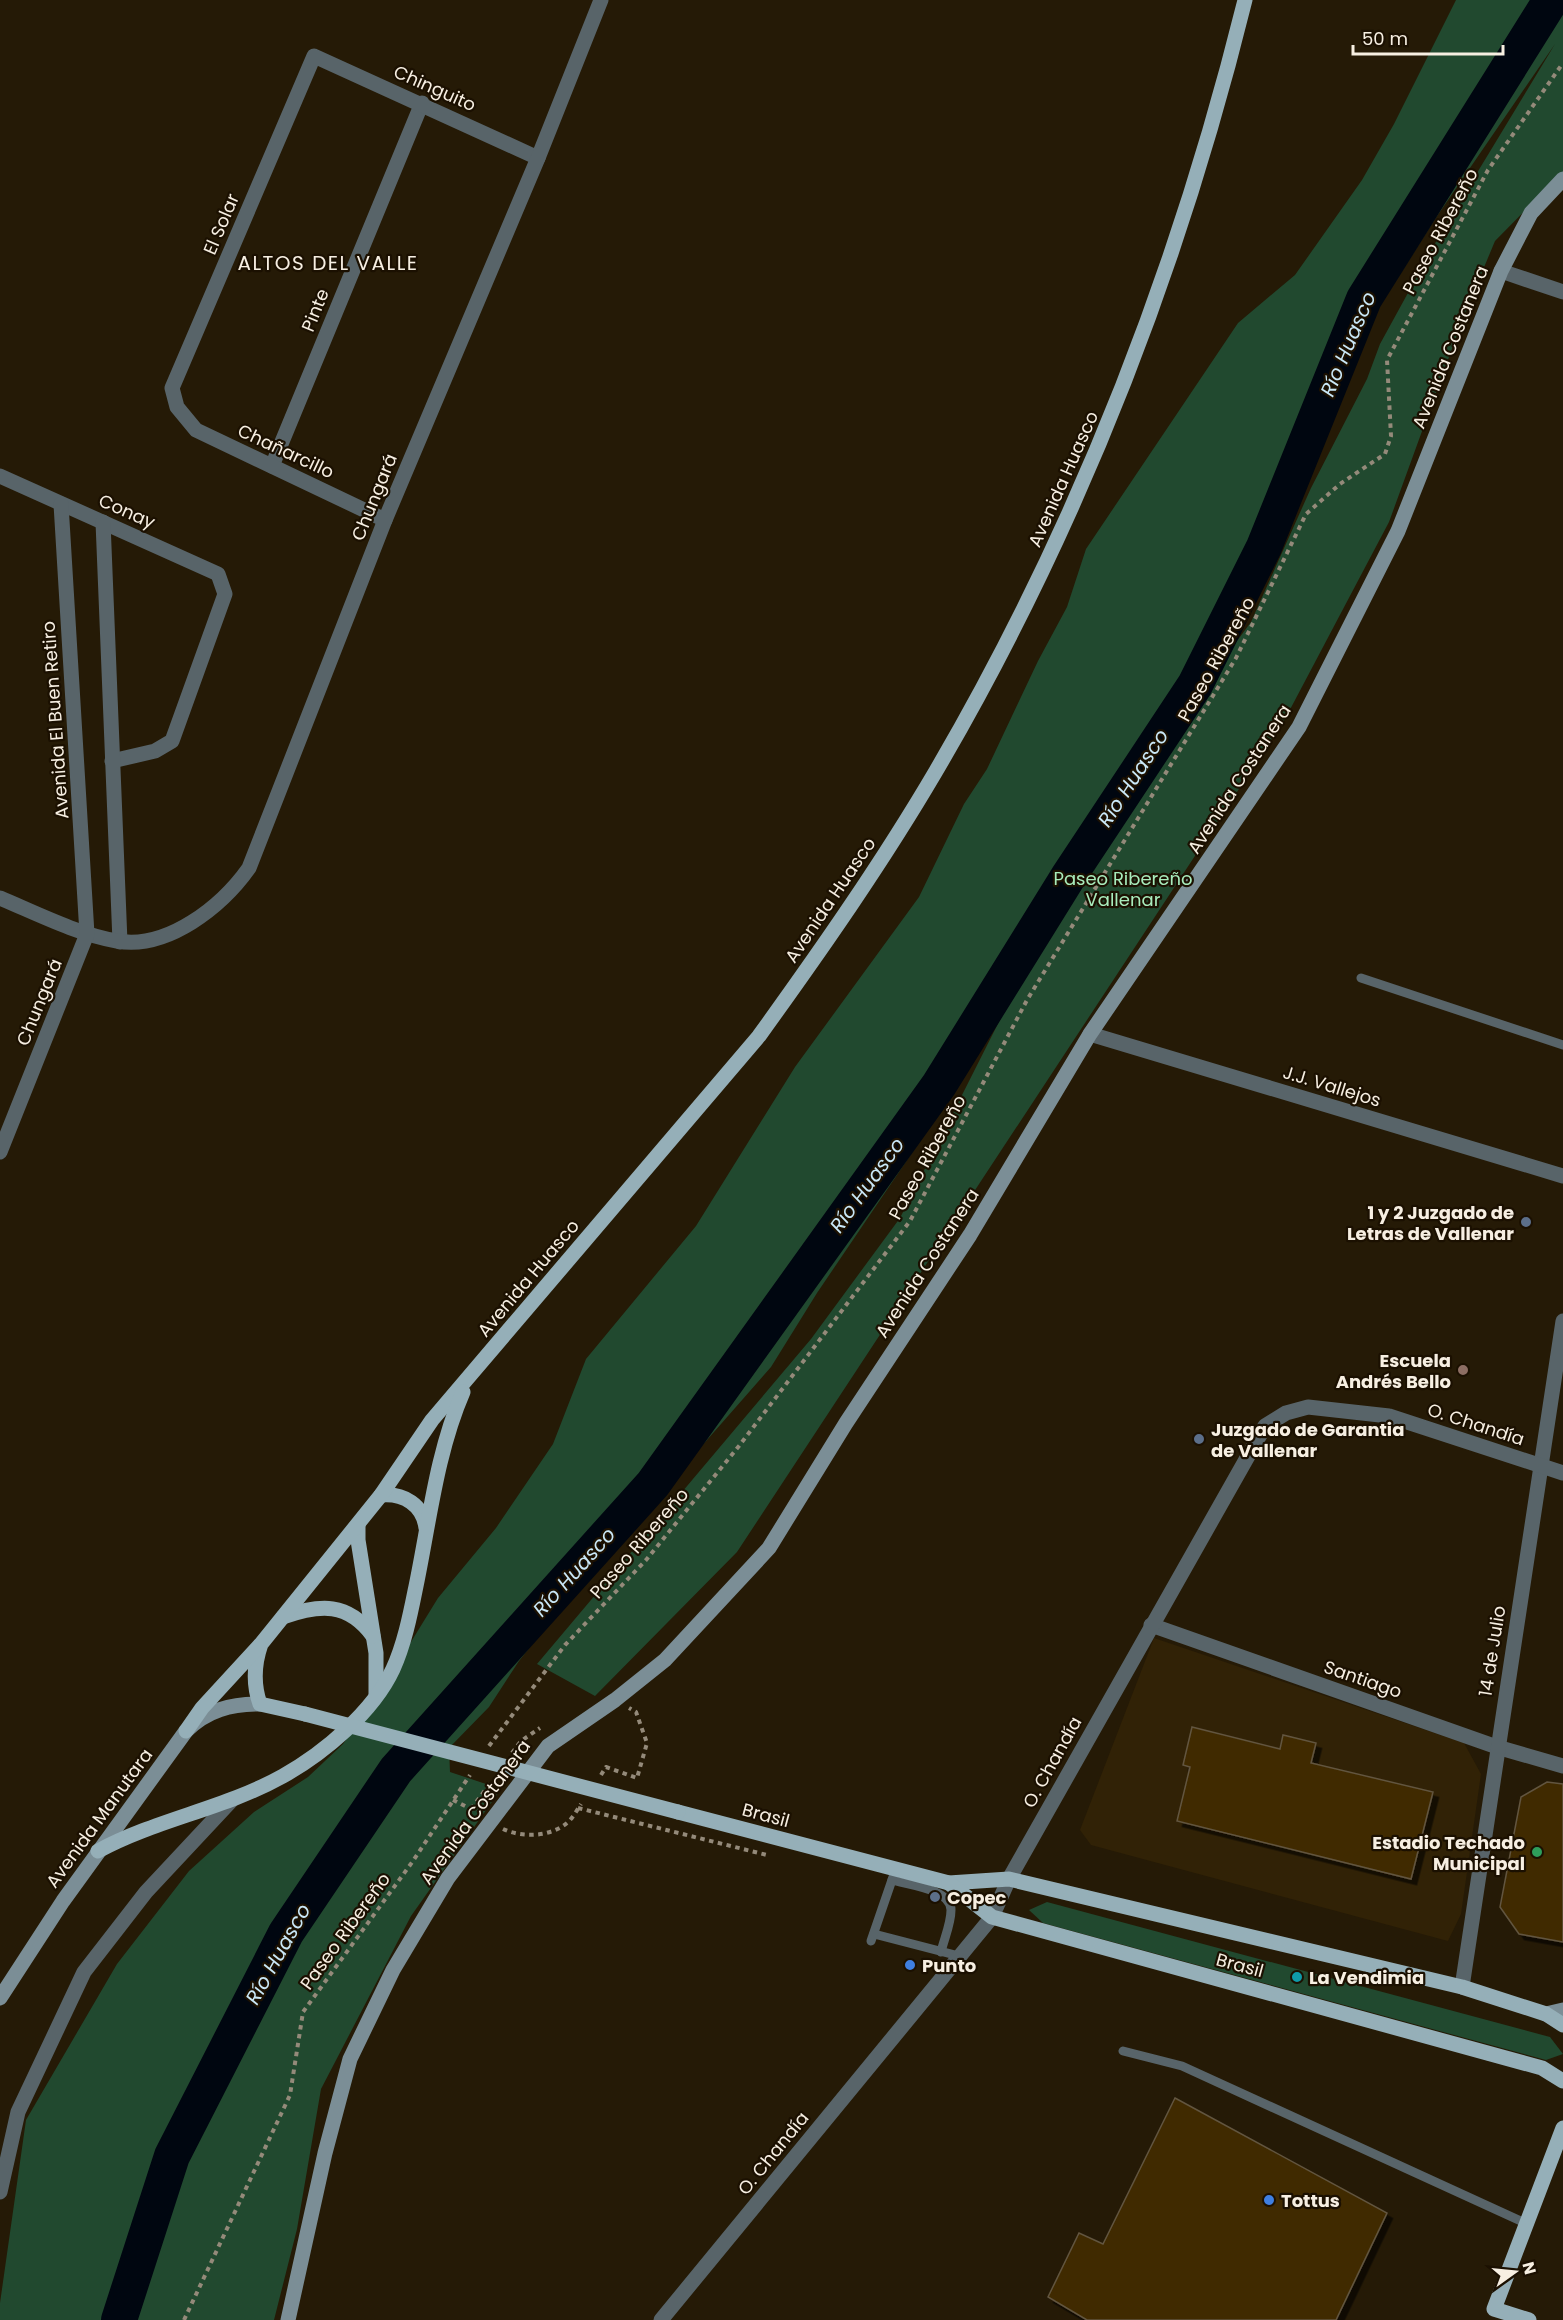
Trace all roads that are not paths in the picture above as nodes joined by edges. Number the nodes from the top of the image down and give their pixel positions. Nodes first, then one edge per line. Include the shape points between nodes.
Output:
1 (601, 0) edge
2 (1245, 0) edge
3 (314, 56) joint
4 (422, 103) junction
5 (538, 158) junction
6 (1563, 179) edge
7 (1501, 271) junction
8 (1563, 292) edge
9 (177, 407) joint
10 (272, 466) junction
11 (0, 476) edge
12 (61, 504) junction
13 (385, 520) junction
14 (103, 522) junction
15 (112, 761) junction
16 (0, 898) edge
17 (87, 934) junction
18 (120, 942) junction
19 (1361, 978) dead end
20 (1090, 1034) junction
21 (1563, 1045) edge
22 (0, 1152) edge
23 (1563, 1176) edge
24 (1563, 1322) edge
25 (469, 1379) junction
26 (1540, 1466) junction
27 (1563, 1473) edge
28 (381, 1495) junction
29 (358, 1525) junction
30 (426, 1534) junction
31 (283, 1617) junction
32 (1151, 1625) junction
33 (374, 1637) junction
34 (261, 1644) junction
35 (376, 1696) junction
36 (261, 1704) junction
37 (186, 1731) junction
38 (1497, 1747) junction
39 (1563, 1766) edge
40 (232, 1800) junction
41 (98, 1851) junction
42 (894, 1875) junction
43 (1009, 1879) junction
44 (949, 1883) junction
45 (992, 1917) junction
46 (941, 1952) junction
47 (959, 1956) junction
48 (1462, 1987) junction
49 (0, 1998) edge
50 (1563, 2010) edge
51 (1546, 2014) junction
52 (1563, 2025) edge
53 (1123, 2051) dead end
54 (1542, 2068) junction
55 (1563, 2072) edge
56 (1563, 2081) edge
57 (1563, 2128) edge
58 (0, 2192) edge
59 (1525, 2223) junction
60 (1492, 2314) edge
61 (288, 2320) edge
62 (661, 2320) edge
63 (1529, 2320) edge

1 - 5 street, Chungará
2 - 25 main road, Avenida Huasco via 1202,163 1141,341 1051,554 969,713 869,878 759,1036
3 - 4 street, Chinguito
3 - 9 street, El Solar via 172,388
4 - 5 street, Chinguito
4 - 10 street, Pinte
5 - 13 street, Chungará
6 - 7 main road, Avenida Costanera via 1531,213
7 - 8 street
7 - 20 main road, Avenida Costanera via 1398,531 1299,728
9 - 10 street, Chañarcillo via 196,430
10 - 13 street, Chañarcillo
11 - 12 street, Conay
12 - 14 street, Conay
12 - 17 street, Avenida El Buen Retiro
13 - 18 street, Chungará via 249,868 223,900 190,924 155,937
14 - 15 street
14 - 15 street, Conay via 218,574 225,594 172,741 155,751
15 - 18 street
16 - 17 street
17 - 18 street
17 - 22 street, Chungará
19 - 21 lane
20 - 23 street, J.J. Vallejos
20 - 61 main road, Avenida Costanera via 970,1235 769,1548 665,1660 548,1746 448,1878 393,1970 350,2060
24 - 26 street, 14 de Julio
25 - 28 main road, Avenida Huasco via 421,1432
25 - 30 main road via 449,1430
26 - 27 street, O. Chandía
26 - 32 street, O. Chandía via 1389,1416 1308,1407 1286,1413 1265,1426
26 - 38 street, 14 de Julio
28 - 29 main road, Avenida Huasco
28 - 30 main road via 397,1495 413,1503 423,1517
29 - 31 main road, Avenida Huasco
29 - 33 main road
30 - 35 main road via 409,1621 393,1669
31 - 33 main road via 310,1608 335,1609 358,1619
31 - 34 main road, Avenida Huasco
32 - 38 street, Santiago
32 - 43 street, O. Chandía
33 - 35 main road
34 - 36 main road, Avenida Huasco via 255,1684
34 - 37 main road
35 - 40 main road via 356,1719 310,1758 285,1775
36 - 37 main road, Avenida Manutara via 210,1712
36 - 42 main road, Brasil, bridge via 678,1812
37 - 41 main road, Avenida Manutara
38 - 39 street, Santiago
38 - 48 street, 14 de Julio
40 - 41 main road via 150,1826
40 - 58 street via 146,1893 84,1972 18,2112
41 - 49 main road, Avenida Manutara
42 - 44 main road, Brasil
42 - 46 lane via 946,1899 951,1912
42 - 46 lane via 872,1938
43 - 44 main road, Brasil
43 - 45 street, O. Chandía
43 - 48 main road, Brasil
44 - 45 main road, Brasil
45 - 47 street, O. Chandía
45 - 54 main road, Brasil
46 - 47 lane
47 - 62 street, O. Chandía
48 - 51 main road, Brasil
50 - 51 main road
51 - 52 main road, Brasil
53 - 59 lane via 1182,2066
54 - 55 main road
54 - 56 main road, Brasil
57 - 59 main road
59 - 60 main road
60 - 63 main road

